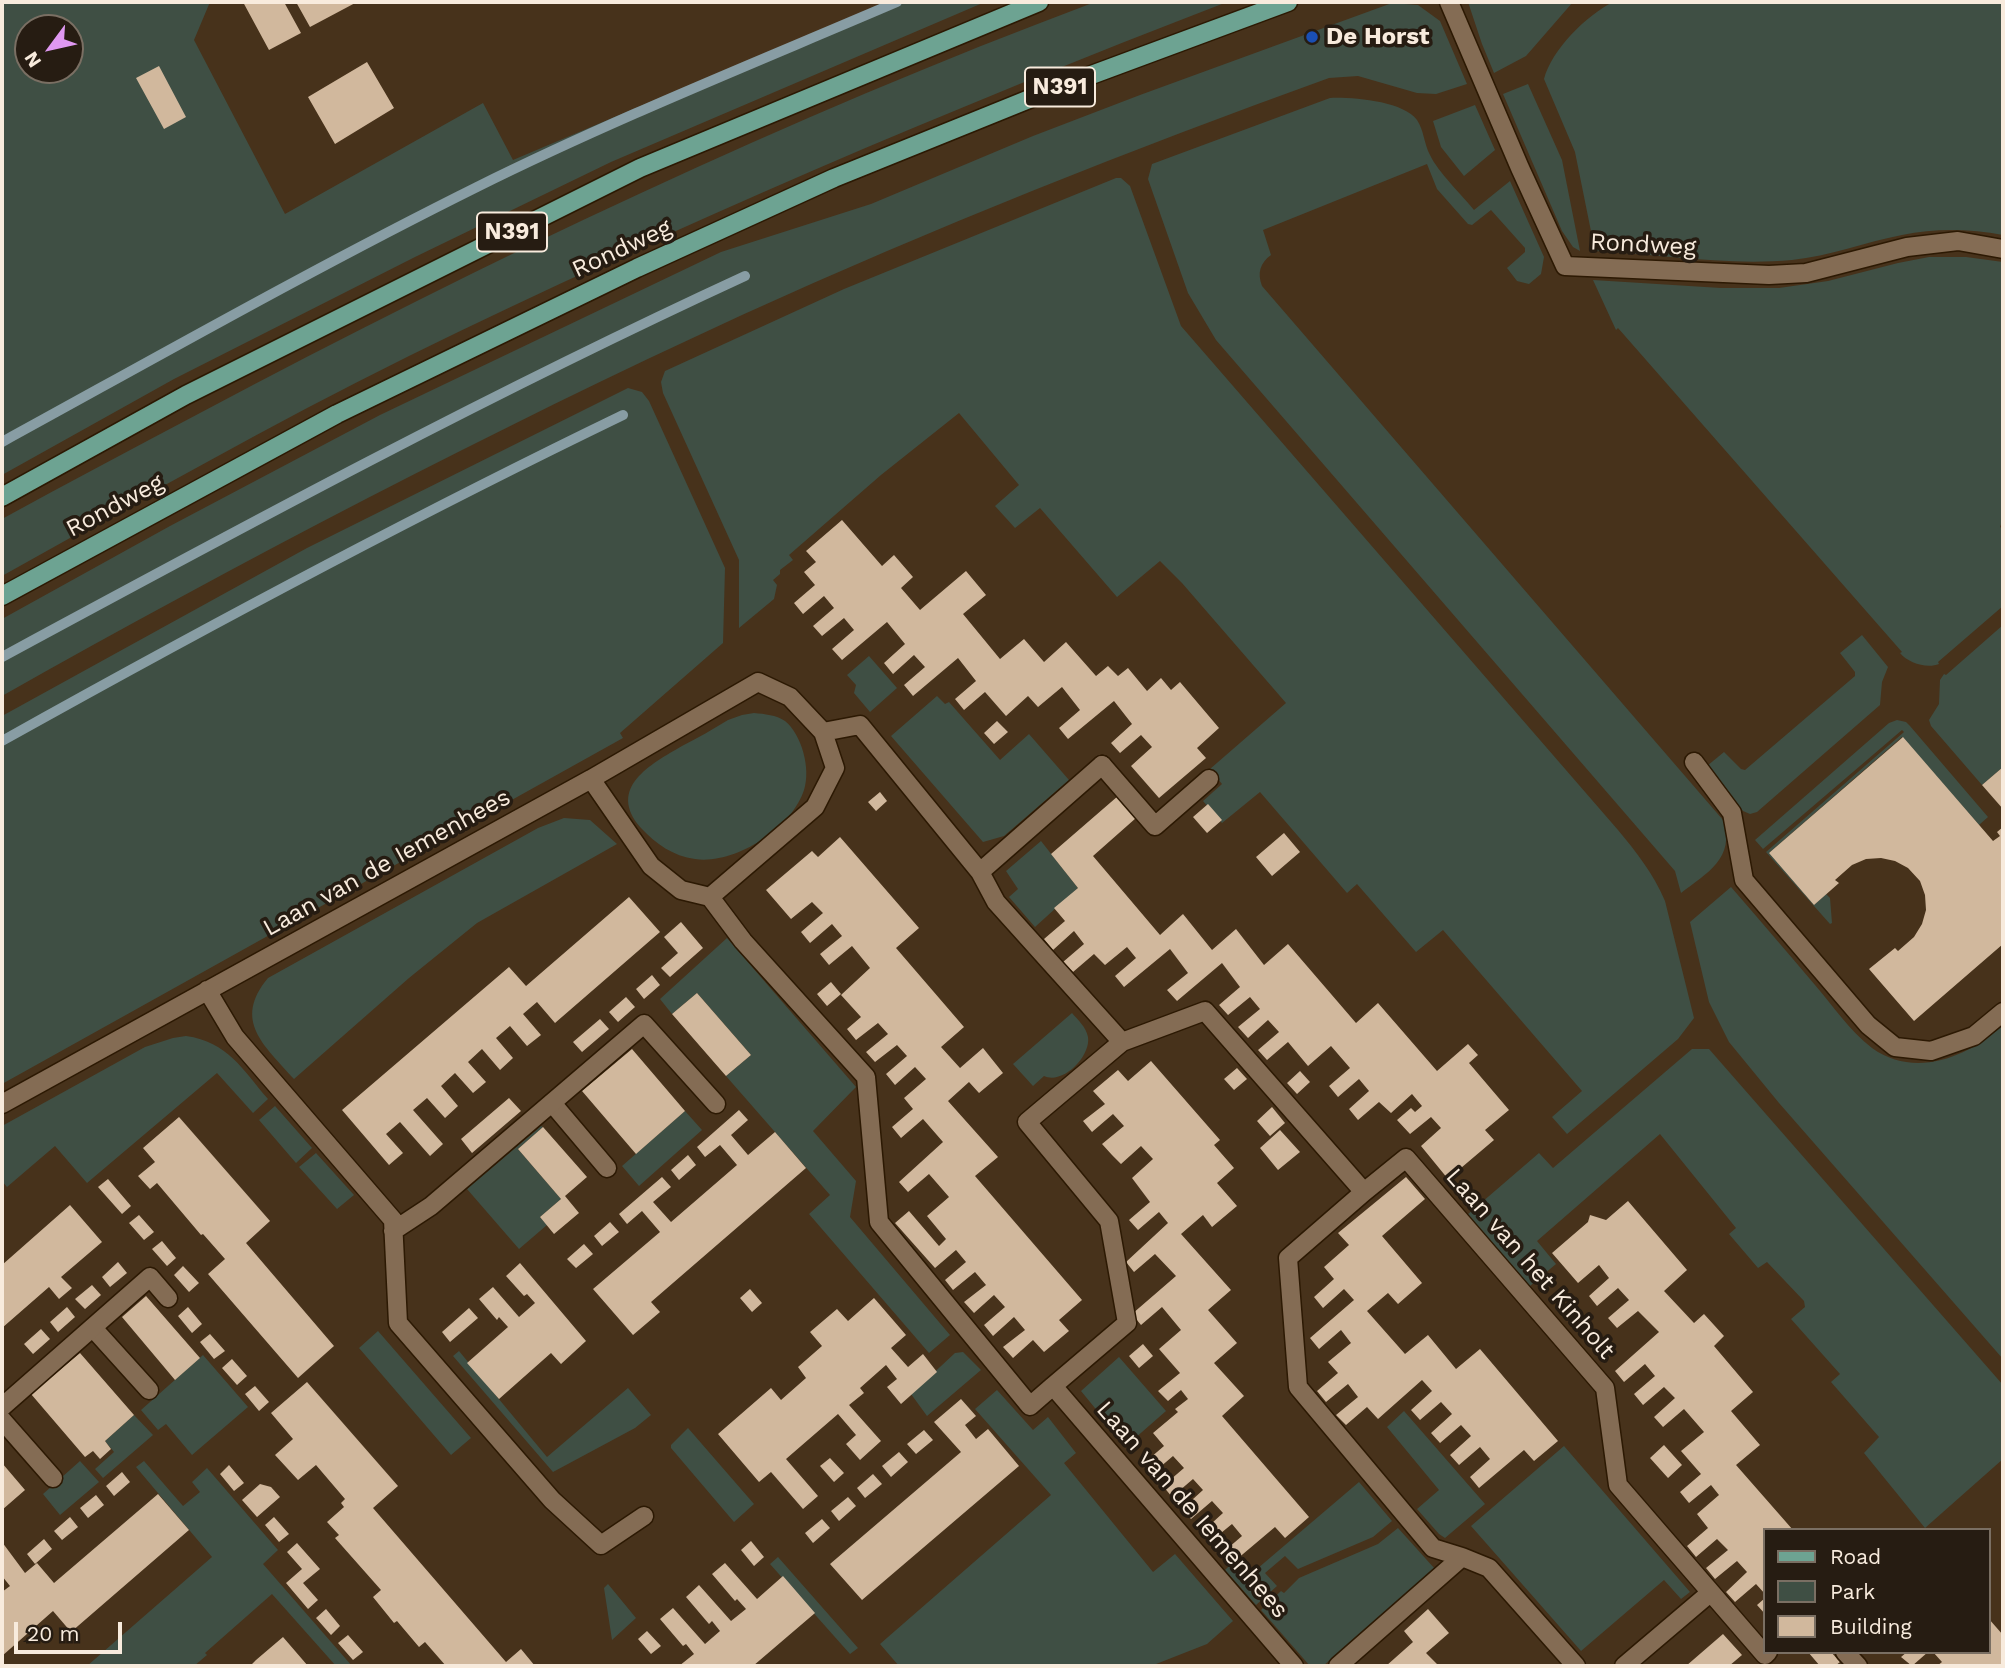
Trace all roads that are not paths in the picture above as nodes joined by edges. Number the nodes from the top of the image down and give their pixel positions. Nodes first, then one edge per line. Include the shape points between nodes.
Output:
1 (1039, 2) edge
2 (1288, 2) edge
3 (1449, 2) edge
4 (2003, 249) edge
5 (2, 497) edge
6 (2, 596) edge
7 (823, 732) junction
8 (1694, 762) dead end
9 (591, 779) junction
10 (1209, 779) dead end
11 (980, 872) junction
12 (710, 897) junction
13 (206, 990) junction
14 (2003, 1012) edge
15 (1122, 1042) junction
16 (552, 1103) junction
17 (2, 1104) edge
18 (716, 1104) dead end
19 (607, 1168) dead end
20 (1364, 1192) junction
21 (393, 1231) junction
22 (169, 1298) dead end
23 (93, 1328) junction
24 (1053, 1386) junction
25 (149, 1390) dead end
26 (2, 1407) edge
27 (2, 1420) edge
28 (53, 1478) dead end
29 (644, 1516) dead end
30 (1462, 1558) junction
31 (1710, 1593) junction
32 (1764, 1654) edge
33 (1294, 1666) edge
34 (1338, 1666) edge
35 (1576, 1666) edge
36 (1624, 1666) edge

1 - 5 main road, N391 via 640,168 186,395
2 - 6 main road, Rondweg / N391 via 846,173 674,251 337,414
3 - 4 street, Rondweg via 1565,267 1769,275 1806,273 1908,247 1958,241
7 - 9 street, Laan van de Iemenhees via 790,697 758,682
7 - 11 street via 860,725
7 - 12 street, Laan van de Iemenhees via 835,768 815,807
8 - 14 street via 1732,813 1744,880 1868,1026 1895,1046 1931,1051 1974,1036
9 - 12 street via 652,866 681,890
9 - 13 street, Laan van de Iemenhees
10 - 11 street via 1155,825 1102,765
11 - 15 street via 996,902
12 - 24 street via 743,941 866,1077 879,1222 1030,1406
13 - 17 street, Laan van de Iemenhees
13 - 21 street via 235,1037 393,1220
15 - 20 street via 1205,1011
15 - 24 street via 1027,1122 1110,1222 1127,1323
16 - 18 street via 644,1024
16 - 19 street
16 - 21 street via 431,1206
20 - 30 street via 1288,1258 1297,1387 1433,1548
20 - 31 street, Laan van het Kinholt via 1406,1158 1605,1388 1618,1485
21 - 29 street via 398,1323 552,1500 601,1545
22 - 23 street via 150,1277
23 - 25 street
23 - 26 street
24 - 33 street, Laan van de Iemenhees
27 - 28 street
30 - 34 street
30 - 35 street via 1489,1568
31 - 32 street, Laan van het Kinholt
31 - 36 street

